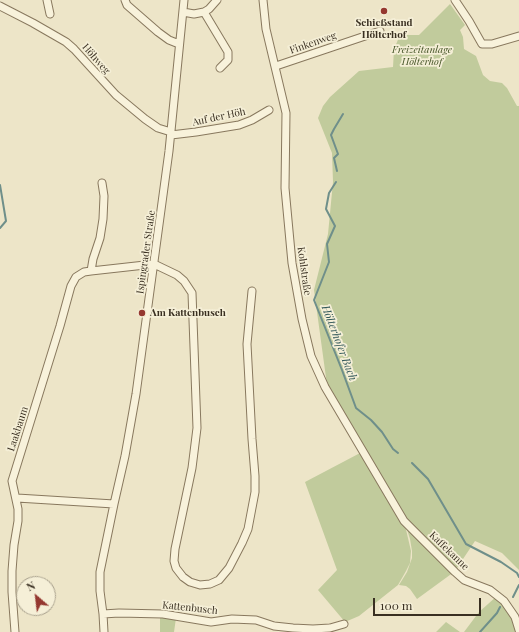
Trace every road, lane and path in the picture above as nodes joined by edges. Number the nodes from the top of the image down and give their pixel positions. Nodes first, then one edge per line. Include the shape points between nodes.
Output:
1 (47, 0) edge
2 (125, 0) edge
3 (184, 0) edge
4 (217, 0) edge
5 (263, 0) edge
6 (455, 0) edge
7 (0, 6) edge
8 (183, 12) junction
9 (204, 12) junction
10 (50, 14) dead end
11 (380, 31) dead end
12 (519, 36) edge
13 (179, 44) junction
14 (276, 66) junction
15 (220, 68) dead end
16 (269, 110) dead end
17 (171, 133) junction
18 (102, 183) dead end
19 (154, 264) junction
20 (91, 271) junction
21 (252, 291) dead end
22 (17, 498) junction
23 (114, 504) junction
24 (404, 521) joint
25 (103, 614) junction
26 (344, 624) dead end
27 (519, 630) edge
28 (15, 632) edge
29 (104, 632) edge

1 - 10 street
2 - 13 street via 128,6 158,32
3 - 8 street, Ispingrader Straße
4 - 9 street
5 - 14 street, Kohlstraße via 266,29
6 - 12 street via 482,44 492,44
7 - 17 street, Höhweg via 66,42 116,95 158,128
8 - 9 street
8 - 13 street, Ispingrader Straße
9 - 15 street via 228,52 228,60
11 - 14 street, Finkenweg
13 - 17 street, Ispingrader Straße
14 - 24 street, Kohlstraße via 286,113 285,188 294,279 312,356 326,387
16 - 17 street, Auf der Höh via 239,125
17 - 19 street, Ispingrader Straße
18 - 20 street via 103,219
19 - 20 street, Laakbaum
19 - 21 street via 177,275 192,293 197,428 192,468 174,556 177,571 194,584 210,584 224,575 248,529 255,492 247,344
19 - 23 street, Ispingrader Straße via 125,456
20 - 22 street, Laakbaum via 76,277 71,286 12,481
22 - 23 street
22 - 28 street, Laakbaum via 18,521 12,571
23 - 25 street, Ispingrader Straße via 100,572
24 - 27 street, Kaffekanne via 464,580 490,590 504,601 515,617
25 - 26 street, Kattenbusch via 163,614 211,622 256,620 274,626 313,630
25 - 29 street, Ispingrader Straße

